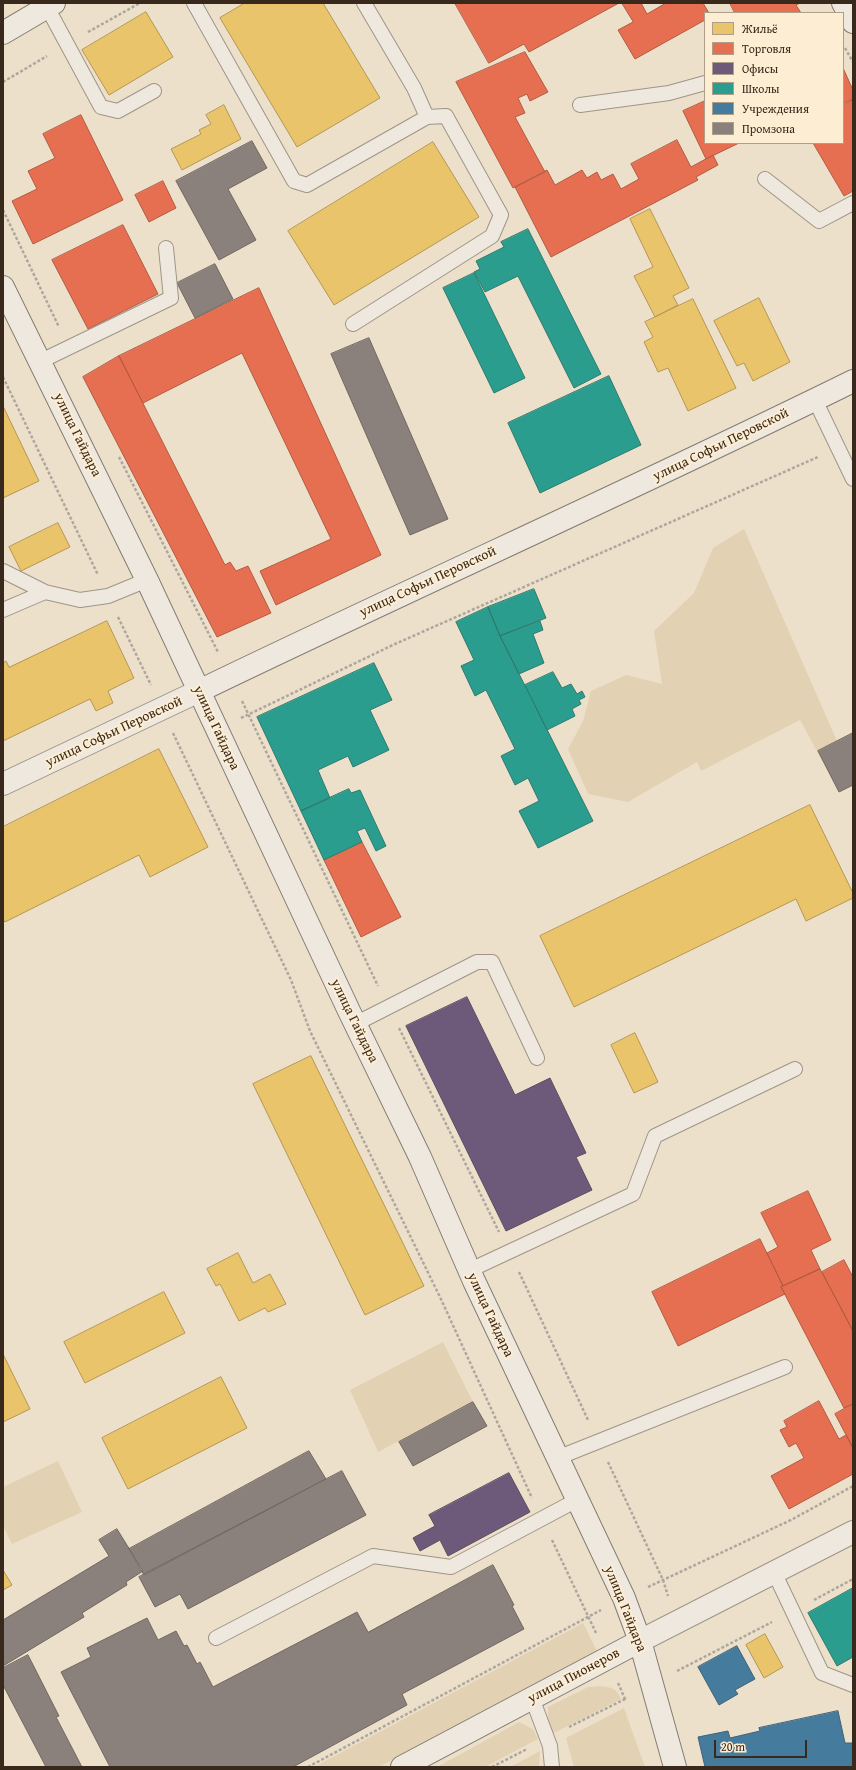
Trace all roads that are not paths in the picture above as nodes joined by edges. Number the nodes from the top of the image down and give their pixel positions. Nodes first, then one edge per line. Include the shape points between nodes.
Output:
1 (194, 3) edge
2 (364, 3) edge
3 (50, 5) edge
4 (3, 33) edge
5 (704, 82) edge
6 (154, 91) dead end
7 (580, 105) dead end
8 (427, 117) junction
9 (765, 179) dead end
10 (853, 204) edge
11 (166, 248) dead end
12 (3, 287) edge
13 (353, 324) dead end
14 (41, 361) junction
15 (853, 381) edge
16 (815, 400) junction
17 (853, 479) edge
18 (3, 571) edge
19 (147, 580) junction
20 (45, 592) junction
21 (3, 610) edge
22 (199, 691) junction
23 (3, 784) edge
24 (355, 1024) junction
25 (537, 1058) dead end
26 (795, 1069) dead end
27 (470, 1270) junction
28 (785, 1366) dead end
29 (557, 1458) junction
30 (577, 1500) junction
31 (853, 1532) edge
32 (774, 1572) junction
33 (216, 1638) dead end
34 (640, 1641) junction
35 (853, 1685) edge
36 (532, 1698) junction
37 (402, 1767) edge
38 (552, 1767) edge
39 (675, 1767) edge

1 - 8 lane via 294,181 307,185
2 - 8 lane via 414,88
3 - 4 street
3 - 6 lane via 100,107 118,112
5 - 7 lane via 669,93
8 - 13 lane via 446,116 501,215 492,236
9 - 10 lane via 819,221
11 - 14 lane via 171,298
12 - 14 street, улица Гайдара
14 - 19 street, улица Гайдара
15 - 16 street, улица Софьи Перовской
16 - 17 lane
16 - 22 street, улица Софьи Перовской
18 - 20 lane
19 - 20 lane via 108,596 80,600
19 - 22 street, улица Гайдара
20 - 21 lane
22 - 23 street, улица Софьи Перовской
22 - 24 street, улица Гайдара
24 - 25 lane via 476,962 492,962
24 - 27 street, улица Гайдара via 420,1157
26 - 27 lane via 656,1136 632,1194
27 - 29 street, улица Гайдара
28 - 29 lane
29 - 30 street, улица Гайдара
30 - 33 lane via 451,1567 373,1556
30 - 34 street, улица Гайдара via 624,1598
31 - 32 street, улица Пионеров
32 - 34 street, улица Пионеров
32 - 35 lane via 822,1673
34 - 36 street, улица Пионеров
34 - 39 street, улица Гайдара
36 - 37 street, улица Пионеров
36 - 38 lane via 550,1746

